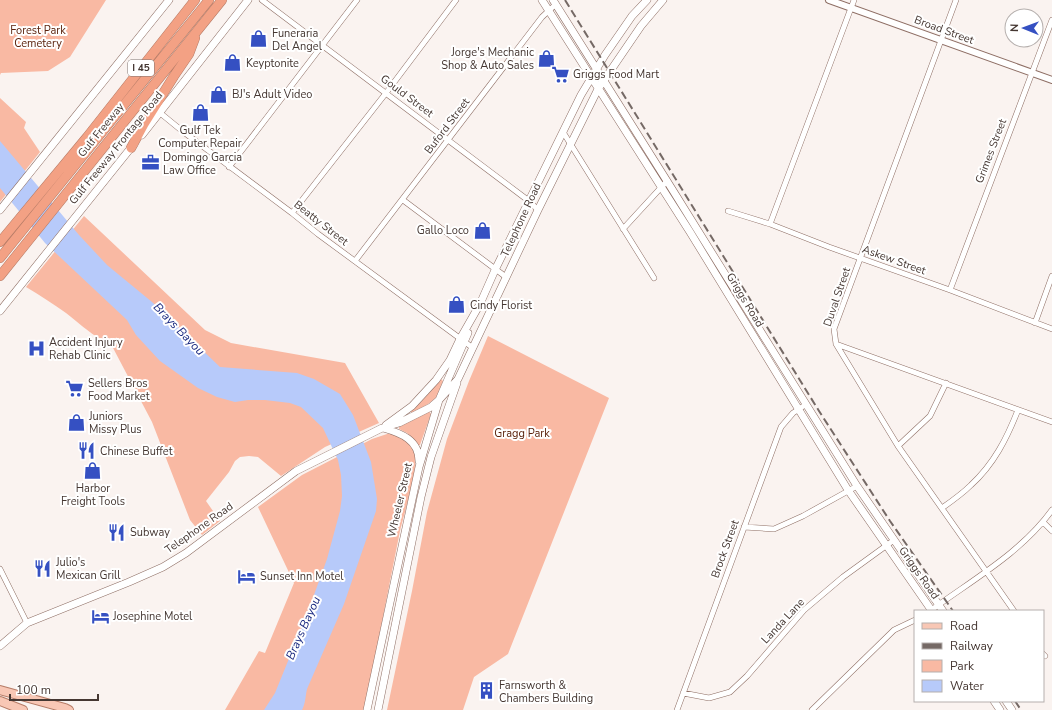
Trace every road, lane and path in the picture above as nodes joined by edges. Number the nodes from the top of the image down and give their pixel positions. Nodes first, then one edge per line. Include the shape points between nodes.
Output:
1 (169, 0) edge
2 (195, 0) edge
3 (209, 0) edge
4 (222, 0) edge
5 (248, 0) edge
6 (262, 0) edge
7 (357, 0) edge
8 (456, 0) edge
9 (542, 0) edge
10 (647, 0) edge
11 (662, 0) edge
12 (829, 0) edge
13 (854, 0) edge
14 (956, 0) edge
15 (554, 2) edge
16 (851, 7) junction
17 (548, 11) junction
18 (1052, 20) edge
19 (197, 31) junction
20 (941, 40) junction
21 (323, 46) junction
22 (596, 69) junction
23 (1032, 73) junction
24 (591, 78) junction
25 (603, 80) junction
26 (1052, 80) edge
27 (598, 89) junction
28 (386, 93) junction
29 (160, 112) junction
30 (563, 132) junction
31 (448, 140) junction
32 (570, 144) junction
33 (131, 148) junction
34 (229, 167) junction
35 (668, 181) junction
36 (661, 186) junction
37 (403, 200) junction
38 (529, 201) junction
39 (0, 210) edge
40 (538, 210) junction
41 (728, 211) dead end
42 (292, 213) junction
43 (770, 224) junction
44 (623, 229) junction
45 (0, 241) edge
46 (2, 255) edge
47 (861, 258) junction
48 (355, 261) junction
49 (495, 270) junction
50 (0, 276) edge
51 (1052, 276) edge
52 (506, 277) junction
53 (654, 278) dead end
54 (950, 290) junction
55 (0, 311) edge
56 (1035, 323) junction
57 (1052, 329) edge
58 (462, 341) junction
59 (836, 344) junction
60 (472, 348) junction
61 (458, 379) junction
62 (946, 383) junction
63 (439, 400) junction
64 (805, 404) junction
65 (798, 410) junction
66 (1018, 410) junction
67 (1052, 422) edge
68 (383, 428) junction
69 (898, 446) junction
70 (419, 468) junction
71 (857, 486) junction
72 (848, 490) junction
73 (942, 508) junction
74 (1052, 510) edge
75 (1043, 522) junction
76 (744, 527) junction
77 (1052, 531) edge
78 (894, 540) junction
79 (886, 545) junction
80 (0, 569) edge
81 (986, 572) junction
82 (941, 608) edge
83 (930, 610) edge
84 (1013, 610) edge
85 (914, 620) edge
86 (27, 623) junction
87 (0, 646) edge
88 (0, 690) edge
89 (684, 693) junction
90 (0, 701) edge
91 (23, 709) edge
92 (67, 709) edge
93 (76, 710) edge
94 (367, 710) edge
95 (378, 710) edge
96 (677, 710) edge
97 (812, 710) edge

1 - 39 main road
2 - 45 highway, Gulf Freeway / I 45
3 - 46 highway, Gulf Freeway
4 - 19 highway, Gulf Freeway / I 45
5 - 29 main road, Gulf Freeway Frontage Road
6 - 21 street, Gould Street
7 - 21 street
8 - 28 street
9 - 17 main road, Griggs Road
10 - 22 main road, Telephone Road via 632,16
11 - 25 main road, Telephone Road
12 - 16 street, Broad Street
13 - 16 street
14 - 20 street, Duval Street
15 - 17 street, Buford Street
15 - 22 main road, Griggs Road
16 - 20 street, Broad Street
16 - 43 street
17 - 24 main road, Griggs Road
17 - 31 street, Buford Street
18 - 23 street, Grimes Street
19 - 33 highway via 189,54
19 - 50 highway, Gulf Freeway / I 45
20 - 23 street, Broad Street
20 - 47 street, Duval Street
21 - 28 street, Gould Street
21 - 34 street
22 - 24 main road, Telephone Road
22 - 25 main road, Griggs Road
23 - 26 street, Broad Street
23 - 54 street, Grimes Street
24 - 27 main road, Griggs Road
24 - 30 main road, Telephone Road
25 - 27 main road, Telephone Road
25 - 35 main road, Griggs Road
27 - 32 main road, Telephone Road
27 - 36 main road, Griggs Road
28 - 31 street, Gould Street
28 - 42 street
29 - 33 main road, Gulf Freeway Frontage Road
29 - 34 street, Beatty Street
30 - 32 street
30 - 38 main road, Telephone Road
31 - 37 street, Buford Street
31 - 38 street, Gould Street
32 - 40 main road, Telephone Road
32 - 44 street
33 - 55 main road, Gulf Freeway Frontage Road
34 - 42 street, Beatty Street
35 - 36 street
35 - 64 main road, Griggs Road
36 - 44 street
36 - 65 main road, Griggs Road
37 - 48 street, Buford Street
37 - 49 street
38 - 40 street, Gould Street
38 - 49 main road, Telephone Road
40 - 52 main road, Telephone Road
41 - 43 street, Askew Street
42 - 48 street, Beatty Street
43 - 47 street, Askew Street
44 - 53 street
47 - 54 street, Askew Street
47 - 59 street, Duval Street via 834,329
48 - 58 street, Beatty Street
49 - 52 street
49 - 58 main road, Telephone Road
51 - 56 street
52 - 60 main road, Telephone Road
54 - 56 street, Askew Street
56 - 57 street, Askew Street
58 - 60 street, Beatty Street
58 - 63 main road, Wheeler Street
58 - 68 main road, Telephone Road via 436,380 412,406
59 - 62 street
59 - 69 street, Duval Street
60 - 61 main road, Telephone Road
61 - 63 main road, Telephone Road
61 - 95 main road, Wheeler Street via 431,457
62 - 66 street
62 - 69 street via 930,416
63 - 68 main road, Telephone Road via 405,421
63 - 70 main road, Wheeler Street
64 - 65 street, Brock Street
64 - 71 main road, Griggs Road
65 - 72 main road, Griggs Road
65 - 76 street, Brock Street via 793,412 781,427
66 - 67 street
66 - 73 street via 996,457 971,486
68 - 70 main road via 398,432 414,444 419,454
68 - 86 main road, Telephone Road via 296,471 186,553 163,567
69 - 73 street, Duval Street
70 - 94 main road, Wheeler Street
71 - 72 street
71 - 78 main road, Griggs Road
72 - 76 street via 803,516 774,529
72 - 79 main road, Griggs Road
73 - 81 street, Duval Street
74 - 75 street
75 - 77 street
75 - 81 street
76 - 89 street, Brock Street
78 - 79 street, Landa Lane
78 - 82 main road, Griggs Road
79 - 83 main road, Griggs Road
79 - 89 street, Landa Lane via 842,577 804,610 730,692 709,698
80 - 86 street
81 - 82 street
81 - 84 street, Duval Street
85 - 97 street via 894,630
86 - 87 main road, Telephone Road
88 - 92 main road
89 - 96 street, Brock Street
90 - 91 main road
92 - 93 main road

